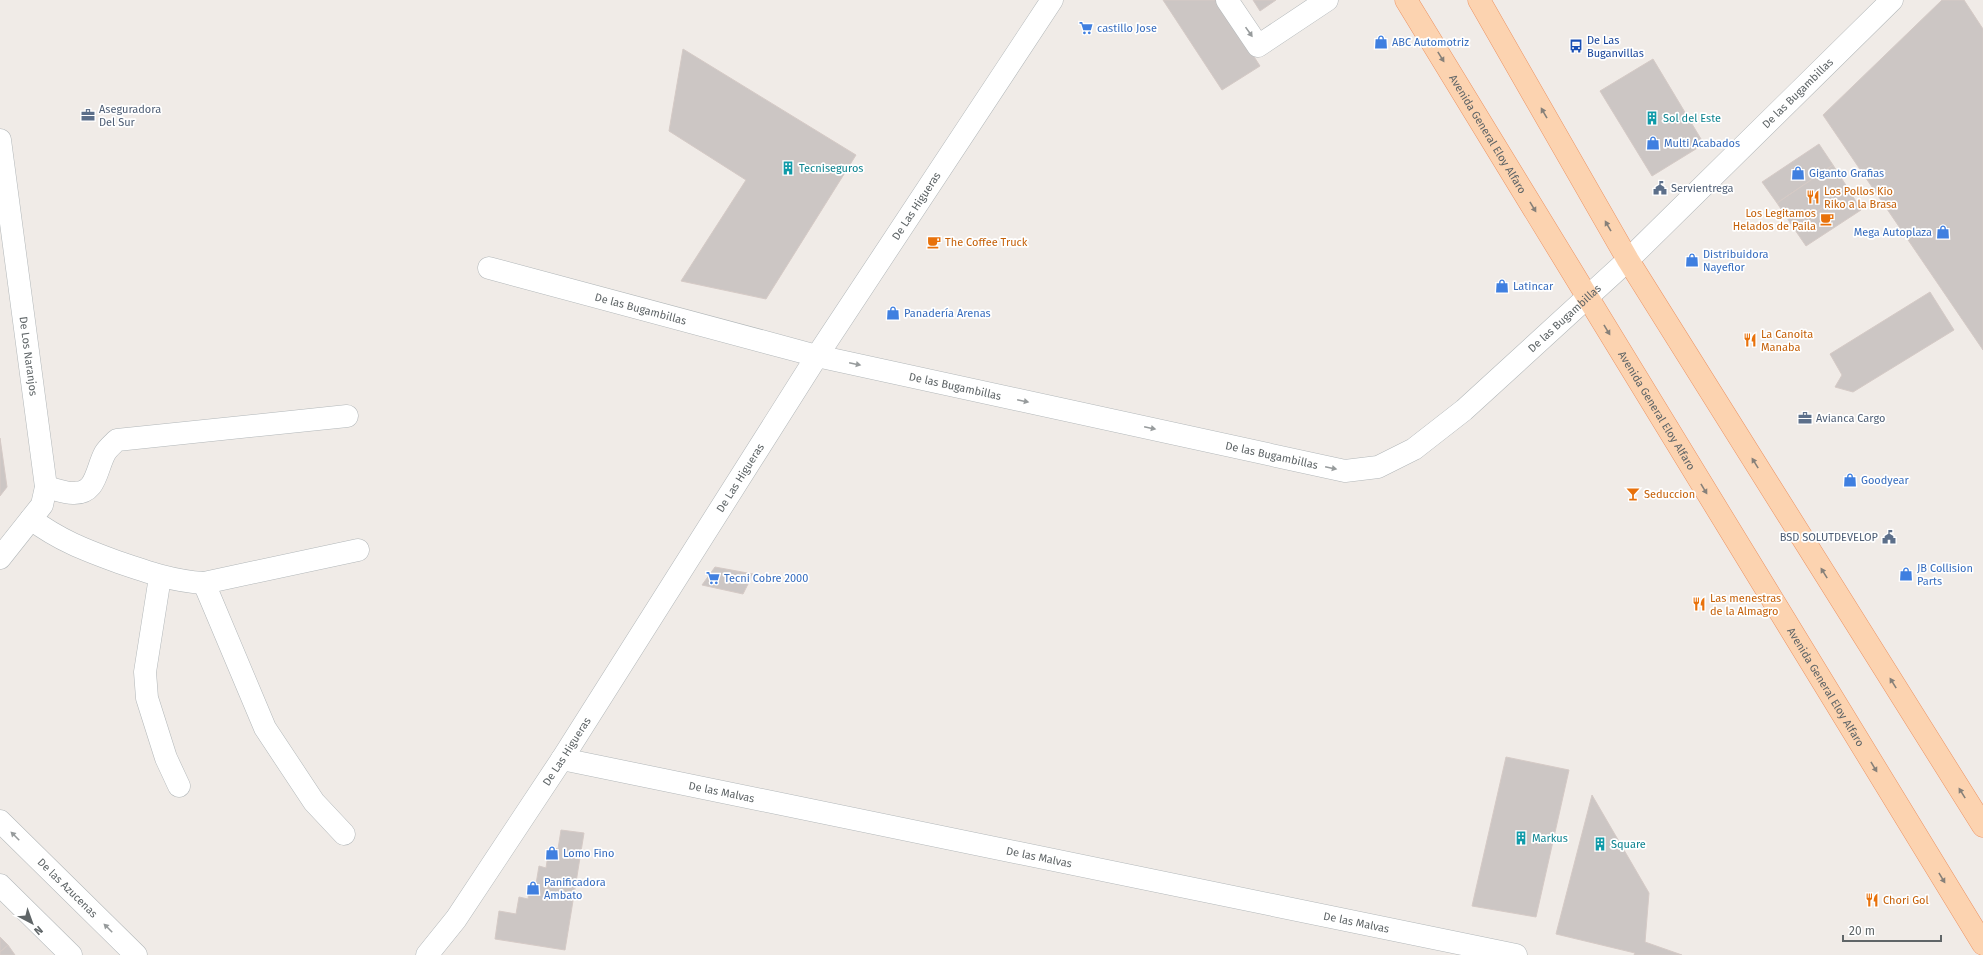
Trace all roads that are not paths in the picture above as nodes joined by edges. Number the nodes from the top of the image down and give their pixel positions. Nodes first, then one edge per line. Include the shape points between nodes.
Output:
1 (1052, 0) edge
2 (1227, 0) edge
3 (1327, 0) edge
4 (1406, 0) edge
5 (1479, 0) edge
6 (1892, 0) edge
7 (0, 140) edge
8 (1628, 260) junction
9 (489, 268) dead end
10 (1586, 297) junction
11 (817, 356) junction
12 (347, 416) dead end
13 (46, 487) junction
14 (30, 519) junction
15 (358, 550) dead end
16 (0, 558) edge
17 (160, 577) junction
18 (204, 583) junction
19 (562, 759) junction
20 (180, 786) dead end
21 (0, 821) edge
22 (1983, 826) edge
23 (344, 834) dead end
24 (0, 885) edge
25 (49, 932) junction
26 (1983, 944) edge
27 (59, 955) edge
28 (72, 955) edge
29 (136, 955) edge
30 (427, 955) edge
31 (1516, 955) edge

1 - 11 street, De Las Higueras
2 -> 3 street via 1258,46
4 -> 10 main road, Avenida General Eloy Alfaro
8 -> 5 main road
6 - 8 street, De las Bugambillas
7 - 13 street, De Los Naranjos
8 - 10 street, De las Bugambillas
22 -> 8 main road
9 - 11 street, De las Bugambillas
11 -> 10 street, De las Bugambillas via 1345,471 1378,467 1414,449 1464,410
10 -> 26 main road, Avenida General Eloy Alfaro
11 - 19 street, De Las Higueras
12 - 13 street via 117,440 105,452 94,484 87,489 74,493
13 - 14 street, De Los Naranjos via 42,505
14 - 16 street, De Los Naranjos
14 - 17 street via 73,546
15 - 18 street
17 - 18 street
17 - 20 street via 145,672 147,698 164,751
18 - 23 street via 266,728 314,802
19 - 30 street, De Las Higueras via 456,919
19 - 31 street, De las Malvas
29 -> 21 street, De las Azucenas
24 - 25 street
25 - 27 street
25 - 28 street

